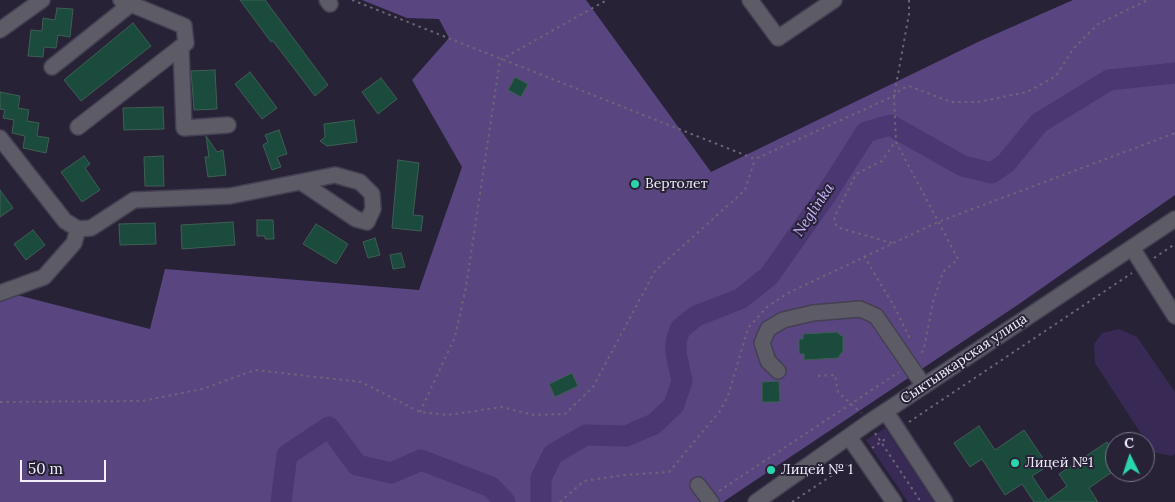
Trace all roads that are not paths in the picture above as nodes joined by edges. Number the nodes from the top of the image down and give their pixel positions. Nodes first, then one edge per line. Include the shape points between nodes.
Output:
1 (42, 0) edge
2 (750, 0) edge
3 (834, 0) edge
4 (126, 2) edge
5 (0, 30) edge
6 (181, 48) junction
7 (52, 68) dead end
8 (228, 125) dead end
9 (78, 127) dead end
10 (0, 138) edge
11 (301, 182) dead end
12 (1175, 219) edge
13 (78, 229) junction
14 (1132, 248) junction
15 (0, 293) edge
16 (1175, 316) edge
17 (778, 371) dead end
18 (924, 386) junction
19 (886, 412) junction
20 (849, 437) junction
21 (698, 486) dead end
22 (709, 500) edge
23 (756, 502) edge
24 (893, 502) edge
25 (945, 502) edge

1 - 5 street
2 - 3 street via 778,38
4 - 6 street via 184,26 186,43
4 - 7 street
6 - 8 street via 184,128
6 - 9 street
10 - 13 street via 65,221
11 - 13 street via 230,196 134,200 91,228
12 - 14 street, Сыктывкарская улица
13 - 15 street via 74,242 44,277
14 - 16 street
14 - 18 street, Сыктывкарская улица
17 - 18 street via 768,361 762,343 768,329 783,320 860,309 876,316 913,359
18 - 19 street, Сыктывкарская улица
19 - 20 street, Сыктывкарская улица
19 - 25 street
20 - 23 street, Сыктывкарская улица
20 - 24 street
21 - 22 street

